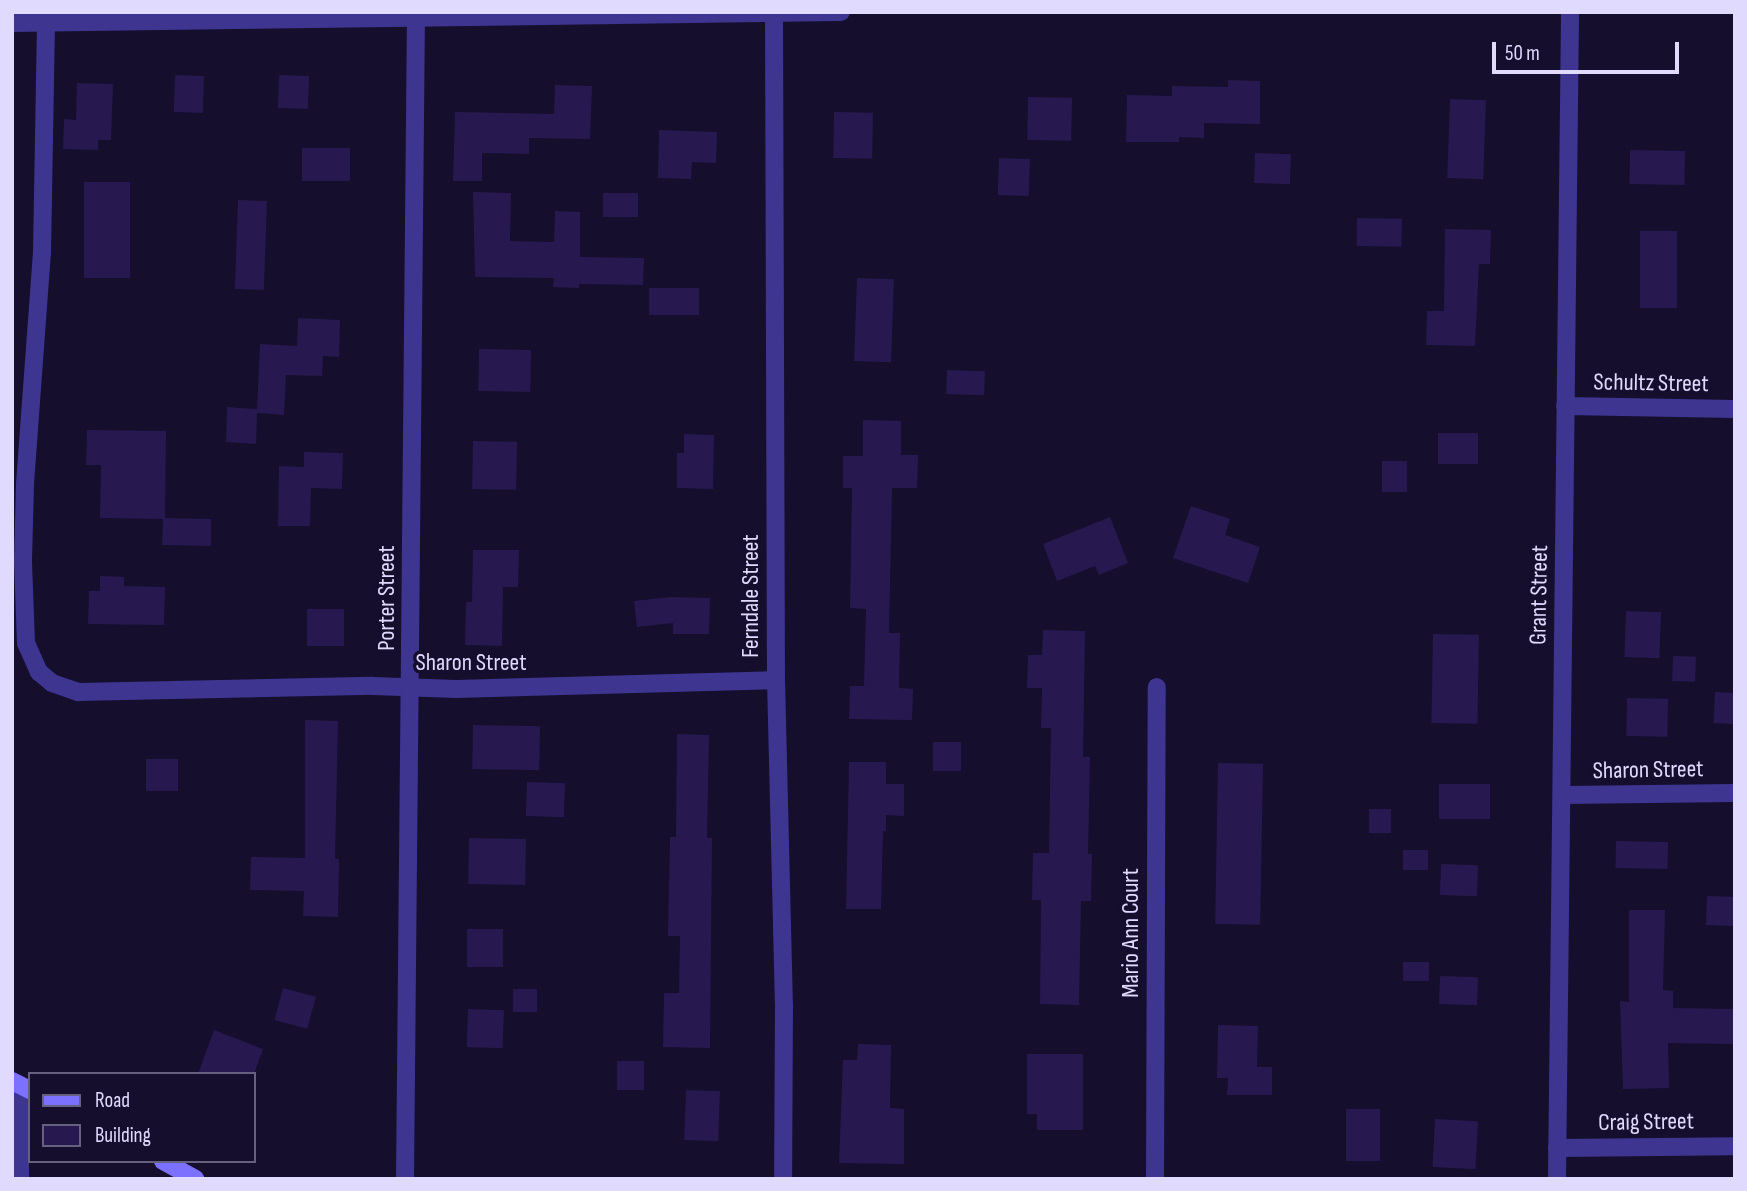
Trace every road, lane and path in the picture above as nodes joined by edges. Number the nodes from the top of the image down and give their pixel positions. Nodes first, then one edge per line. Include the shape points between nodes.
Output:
1 (841, 12) edge
2 (1570, 12) edge
3 (774, 13) edge
4 (416, 18) junction
5 (12, 23) edge
6 (46, 23) junction
7 (1565, 406) junction
8 (1735, 409) edge
9 (776, 680) junction
10 (1157, 687) dead end
11 (411, 688) junction
12 (1735, 793) edge
13 (1563, 795) junction
14 (21, 1085) edge
15 (1735, 1146) edge
16 (1558, 1148) junction
17 (167, 1163) edge
18 (20, 1179) edge
19 (195, 1179) edge
20 (405, 1179) edge
21 (783, 1179) edge
22 (1155, 1179) edge
23 (1557, 1179) edge

1 - 3 street
2 - 7 street, Grant Street
3 - 4 street
3 - 9 street, Ferndale Street
4 - 6 street
4 - 11 street, Porter Street
5 - 6 street
6 - 11 street, Sharon Street via 42,252 23,562 26,643 32,663 52,683 78,692
7 - 8 street, Schultz Street
7 - 13 street, Grant Street
9 - 11 street, Sharon Street
9 - 21 street, Ferndale Street via 784,992
10 - 22 street, Mario Ann Court
11 - 20 street, Porter Street
12 - 13 street, Sharon Street
13 - 16 street, Grant Street
14 - 18 street
15 - 16 street, Craig Street
16 - 23 street, Grant Street
17 - 19 main road

